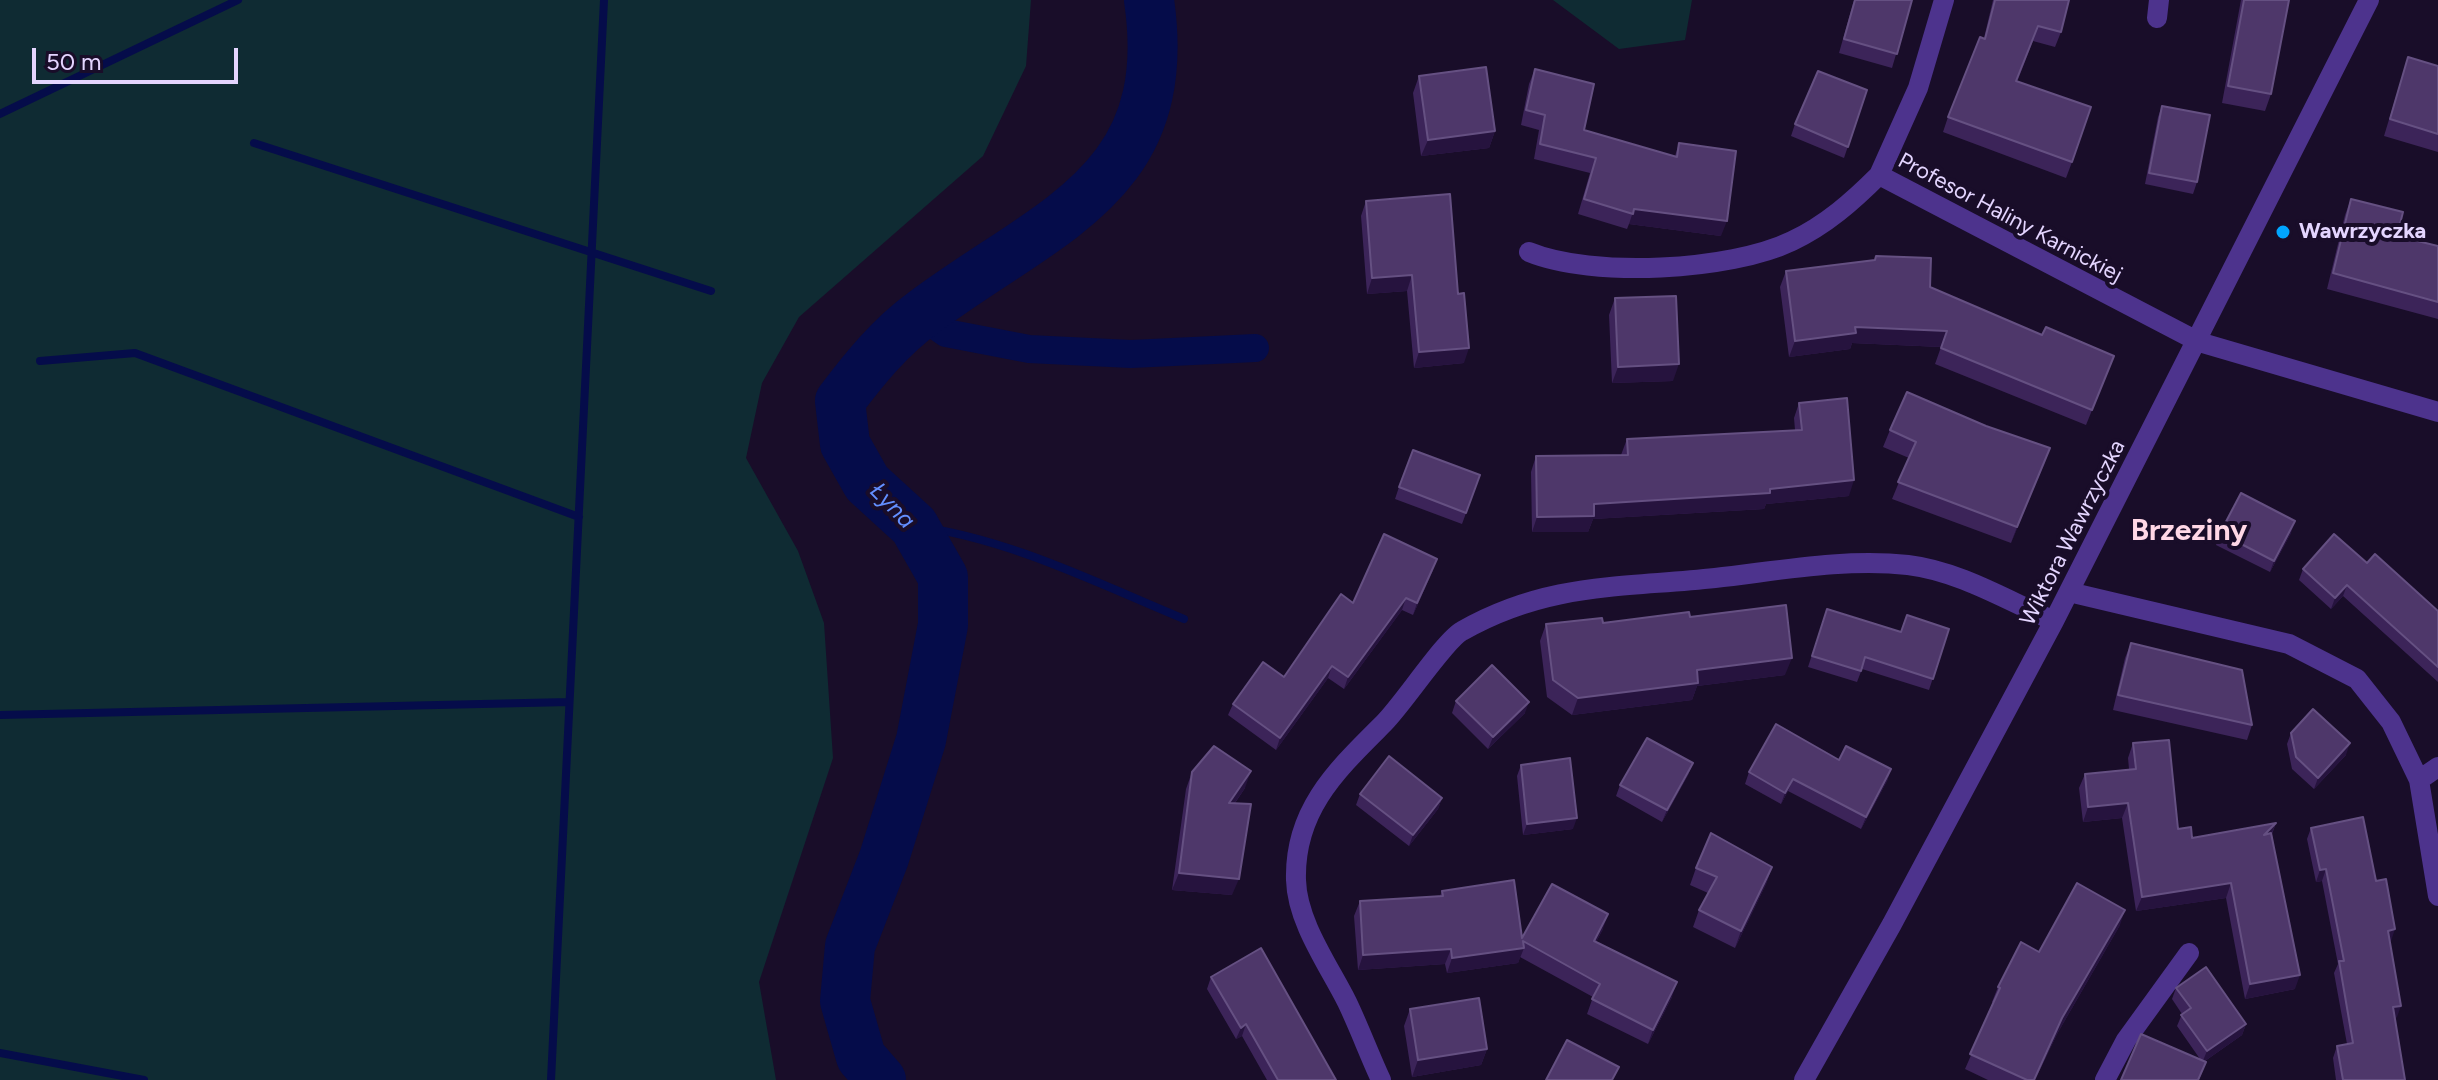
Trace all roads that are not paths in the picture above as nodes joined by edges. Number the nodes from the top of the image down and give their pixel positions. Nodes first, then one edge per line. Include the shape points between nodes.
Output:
1 (1944, 0) edge
2 (2369, 0) edge
3 (1879, 175) junction
4 (1529, 252) dead end
5 (2199, 342) junction
6 (2438, 412) edge
7 (2069, 592) junction
8 (2054, 621) junction
9 (2438, 767) edge
10 (2419, 780) junction
11 (2438, 896) edge
12 (2189, 953) dead end
13 (1381, 1080) edge
14 (1804, 1080) edge
15 (2105, 1080) edge

1 - 3 street via 1918,88
2 - 5 street, Wiktora Wawrzyczka
3 - 4 street, Profesor Haliny Karnickiej via 1825,223 1757,254 1603,268 1550,261
3 - 5 street, Profesor Haliny Karnickiej
5 - 6 street, Profesor Haliny Karnickiej
5 - 7 street, Wiktora Wawrzyczka
7 - 8 street, Wiktora Wawrzyczka
7 - 10 street via 2289,644 2357,679 2391,722
8 - 13 street via 1969,582 1909,565 1841,564 1560,593 1512,607 1459,633 1402,705 1336,770 1304,820 1296,881 1312,939
8 - 14 street, Wiktora Wawrzyczka
9 - 10 street
10 - 11 street
12 - 15 street via 2126,1040

